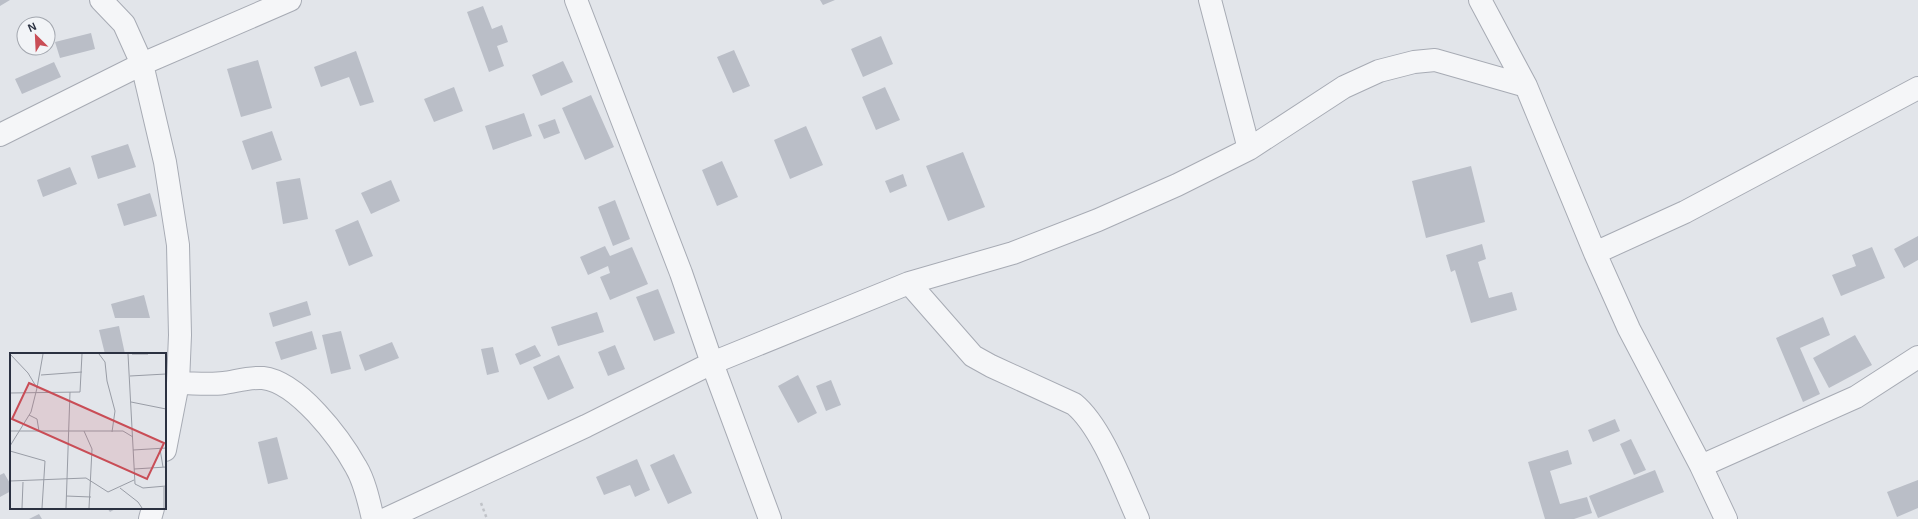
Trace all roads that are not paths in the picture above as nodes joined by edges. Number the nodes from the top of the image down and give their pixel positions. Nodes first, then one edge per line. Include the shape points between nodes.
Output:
1 (101, 0) edge
2 (122, 0) edge
3 (290, 0) edge
4 (576, 0) edge
5 (1210, 0) edge
6 (1480, 0) edge
7 (124, 24) junction
8 (142, 64) junction
9 (1526, 86) junction
10 (1916, 94) edge
11 (0, 135) edge
12 (1249, 149) junction
13 (1595, 253) junction
14 (909, 283) junction
15 (1918, 357) edge
16 (712, 363) junction
17 (178, 383) junction
18 (166, 445) edge
19 (1701, 466) junction
20 (153, 509) edge
21 (150, 519) edge
22 (373, 519) edge
23 (386, 519) edge
24 (770, 519) edge
25 (1138, 519) edge
26 (1726, 519) edge

1 - 7 street
2 - 7 street
3 - 8 street
4 - 16 street via 681,273
5 - 12 street
6 - 9 street
7 - 8 street
8 - 11 street
8 - 17 street via 165,162 178,245
9 - 12 street via 1435,60 1414,62 1379,71 1344,86
9 - 13 street
10 - 13 street via 1685,212
12 - 14 street via 1098,220 1013,252
13 - 19 street via 1629,329
14 - 16 street
14 - 25 street via 973,356 1082,410 1107,452
15 - 19 street via 1856,397
16 - 23 street via 586,426
16 - 24 street
17 - 18 street
17 - 22 street via 223,384 265,378 289,389 307,404 343,445 357,468
19 - 26 street
20 - 21 street

